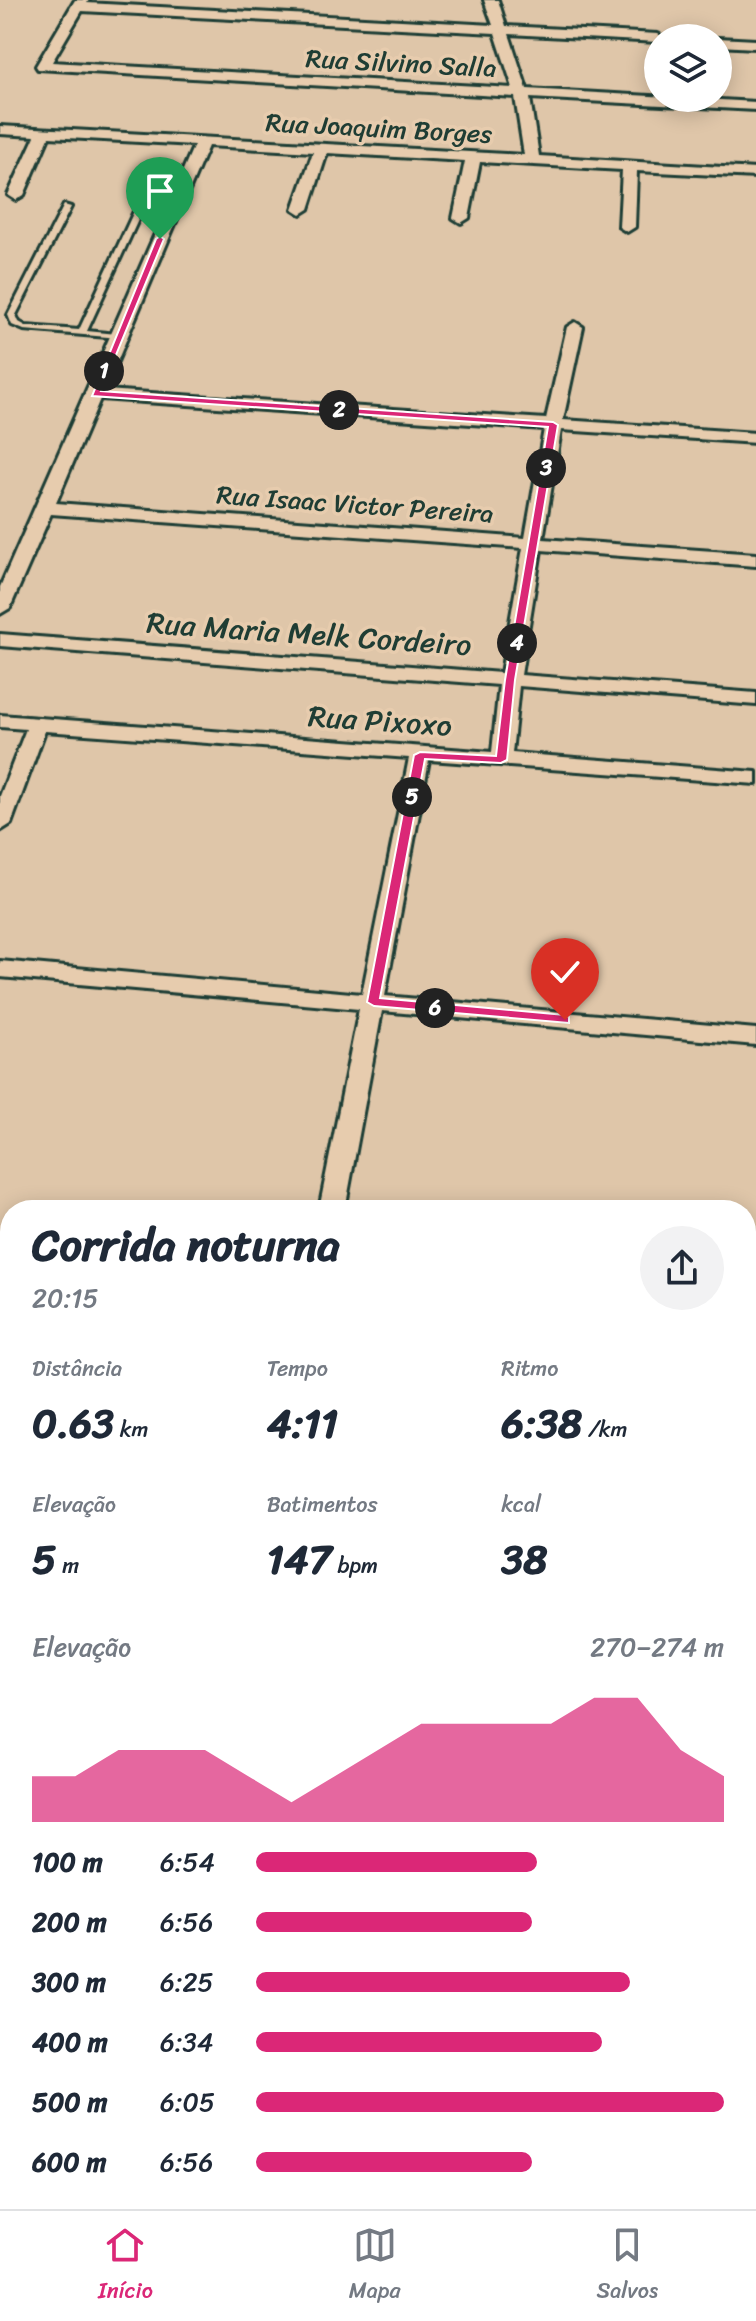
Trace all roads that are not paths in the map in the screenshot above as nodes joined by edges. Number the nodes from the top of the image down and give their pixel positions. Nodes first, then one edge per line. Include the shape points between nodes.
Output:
1 (491, 0) edge
2 (80, 3) edge
3 (503, 30) junction
4 (644, 37) edge
5 (732, 43) edge
6 (756, 44) edge
7 (522, 94) junction
8 (756, 106) edge
9 (0, 130) edge
10 (44, 132) junction
11 (202, 143) junction
12 (321, 149) junction
13 (473, 158) junction
14 (532, 161) junction
15 (630, 167) junction
16 (756, 173) edge
17 (16, 195) dead end
18 (67, 207) dead end
19 (139, 209) dead end
20 (301, 209) dead end
21 (461, 218) dead end
22 (627, 227) dead end
23 (575, 327) dead end
24 (82, 333) junction
25 (117, 336) junction
26 (95, 394) junction
27 (553, 425) junction
28 (756, 438) edge
29 (46, 508) junction
30 (534, 543) junction
31 (756, 560) edge
32 (0, 608) edge
33 (0, 640) edge
34 (510, 680) junction
35 (756, 699) edge
36 (0, 721) edge
37 (38, 723) junction
38 (420, 755) junction
39 (501, 760) junction
40 (756, 778) edge
41 (0, 824) edge
42 (0, 969) edge
43 (374, 1002) junction
44 (756, 1037) edge
45 (334, 1200) edge

1 - 3 street
2 - 3 street
2 - 7 street, Rua Silvino Salla via 43,66
3 - 4 street
3 - 7 street
5 - 6 street
7 - 8 street, Rua Silvino Salla
7 - 14 street
9 - 10 street, Rua Joaquim Borges
10 - 11 street, Rua Joaquim Borges
10 - 17 street
11 - 12 street, Rua Joaquim Borges
11 - 25 street
12 - 13 street, Rua Joaquim Borges
12 - 20 street
13 - 14 street, Rua Joaquim Borges
13 - 21 street
14 - 15 street, Rua Joaquim Borges
15 - 16 street, Rua Joaquim Borges
15 - 22 street
18 - 24 lane via 12,315 24,328
19 - 24 lane
23 - 27 street
24 - 25 lane
25 - 26 street
26 - 27 street
26 - 29 street
27 - 28 street
27 - 30 street
29 - 30 street, Rua Isaac Victor Pereira
29 - 32 street
30 - 31 street, Rua Isaac Victor Pereira
30 - 34 street
33 - 34 street, Rua Maria Melk Cordeiro
34 - 35 street, Rua Maria Melk Cordeiro
34 - 39 street
36 - 37 street, Rua Pixoxo
37 - 38 street, Rua Pixoxo
37 - 41 street
38 - 39 street, Rua Pixoxo
38 - 43 street
39 - 40 street, Rua Pixoxo
42 - 43 street
43 - 44 street
43 - 45 street

